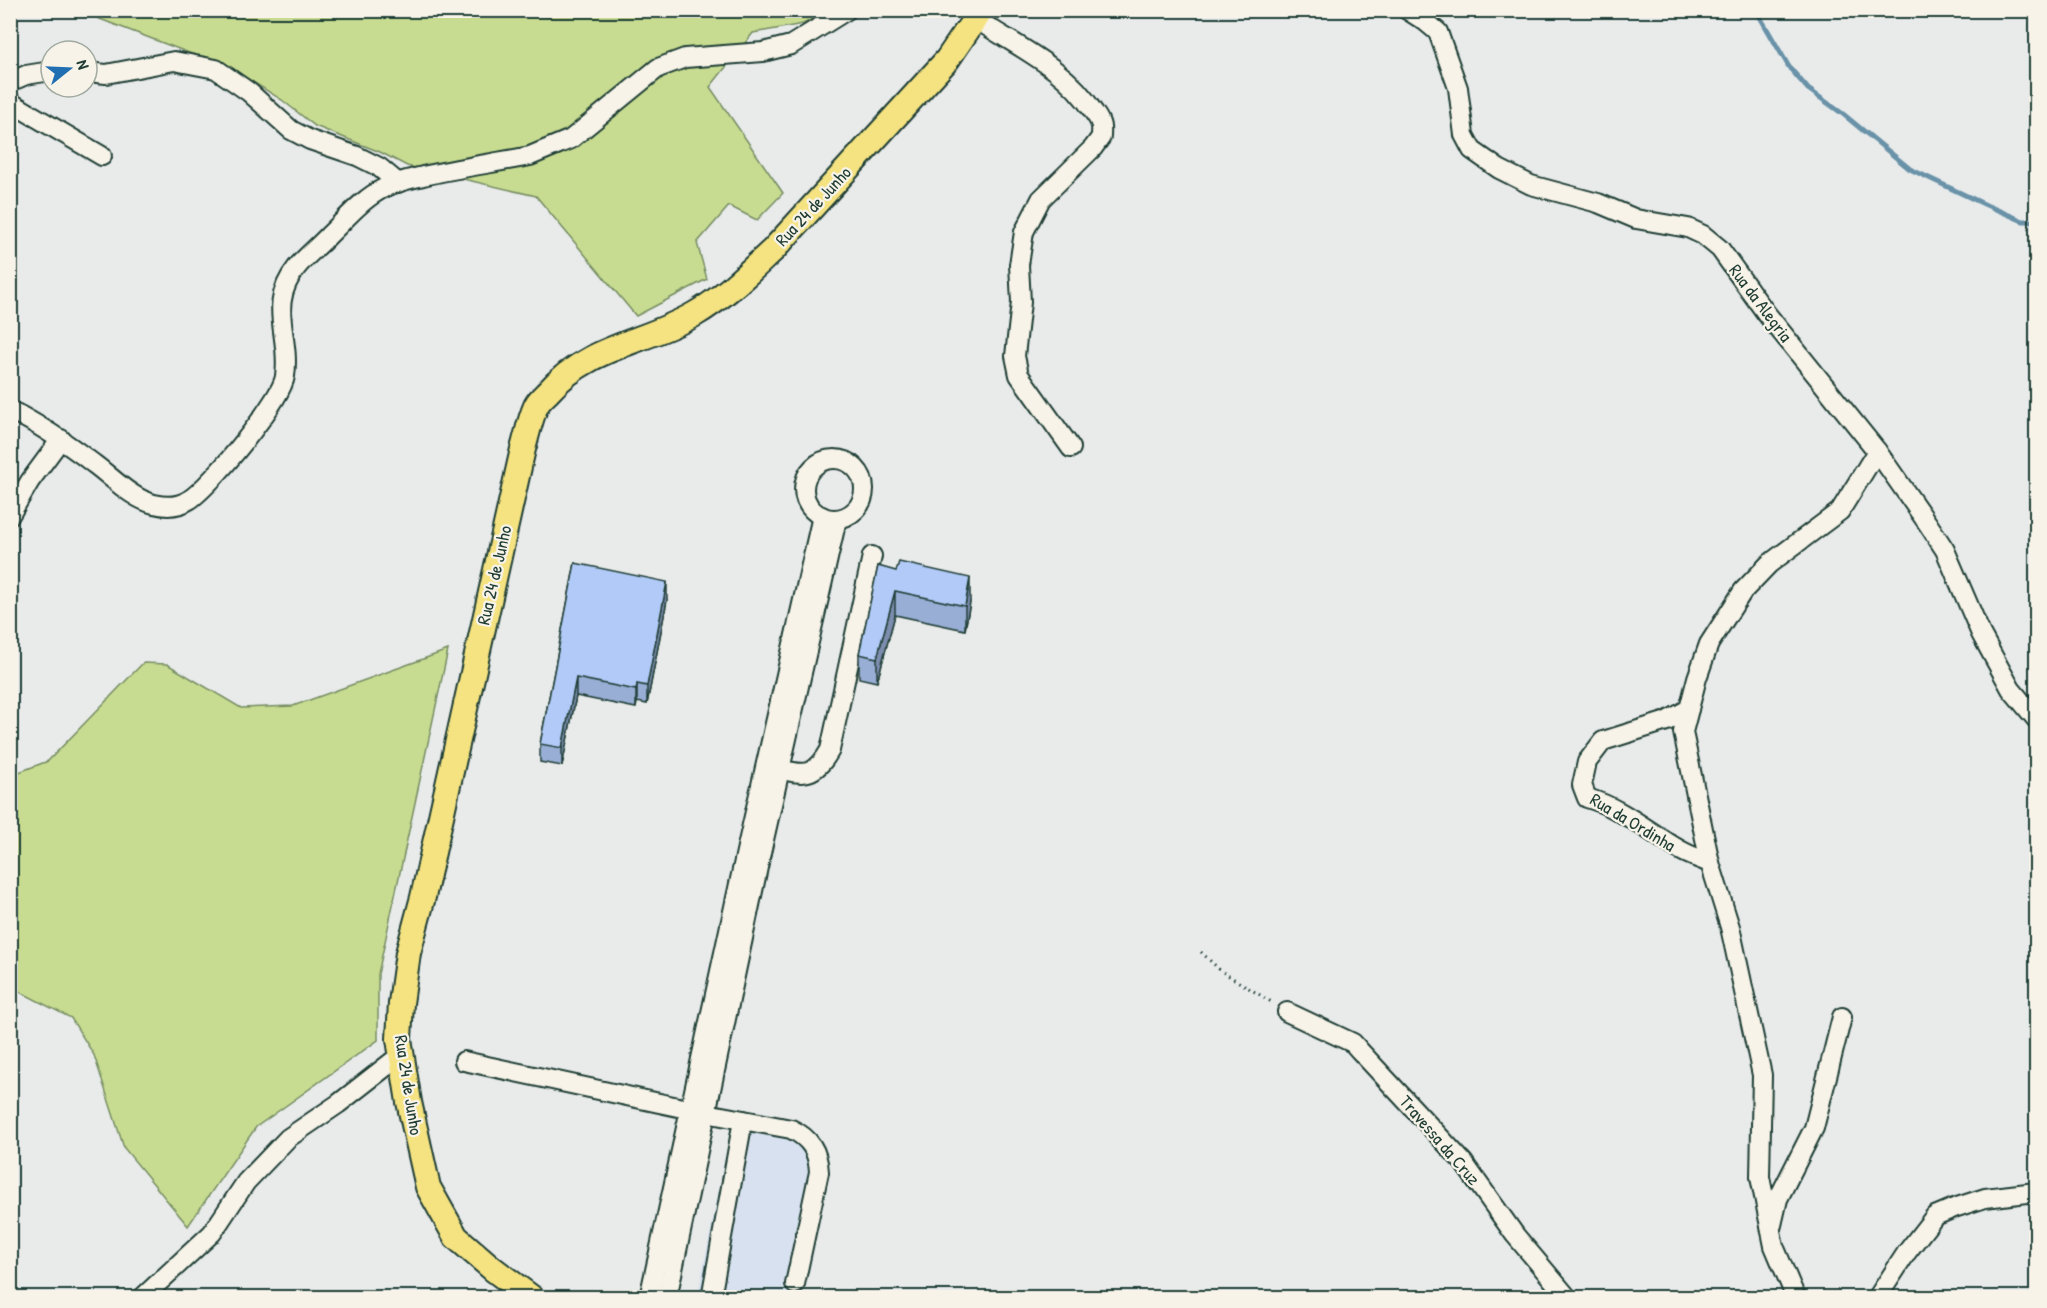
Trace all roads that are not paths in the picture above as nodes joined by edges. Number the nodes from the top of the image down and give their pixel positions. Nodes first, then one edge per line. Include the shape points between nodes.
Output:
1 (847, 10) edge
2 (1407, 10) edge
3 (979, 15) edge
4 (39, 73) edge
5 (99, 73) edge
6 (10, 82) edge
7 (10, 102) edge
8 (102, 156) dead end
9 (398, 183) junction
10 (10, 410) edge
11 (61, 439) junction
12 (1071, 448) dead end
13 (1877, 452) junction
14 (10, 515) edge
15 (830, 518) dead end
16 (872, 556) dead end
17 (1689, 709) junction
18 (2037, 719) edge
19 (773, 768) junction
20 (1710, 864) junction
21 (1287, 1012) road end
22 (1842, 1017) dead end
23 (402, 1053) junction
24 (465, 1061) dead end
25 (698, 1111) junction
26 (743, 1120) junction
27 (2037, 1192) edge
28 (1770, 1229) junction
29 (795, 1284) dead end
30 (142, 1298) edge
31 (532, 1298) edge
32 (649, 1298) edge
33 (666, 1298) edge
34 (711, 1298) edge
35 (1568, 1298) edge
36 (1796, 1298) edge
37 (1878, 1298) edge

1 - 9 street via 791,45 763,52 685,58 658,68 571,139 548,150
2 - 13 street, Rua da Alegria via 1438,32 1458,88 1464,135 1472,150 1531,185 1598,202 1636,219 1688,228 1703,235 1720,249
3 - 12 street via 1007,40 1071,82 1100,123 1101,137 1093,148 1041,200 1024,232 1019,265 1019,375
3 - 23 main road, Rua 24 de Junho via 947,60 773,250 719,298 669,327 587,359 560,378 537,404 523,449 408,953 401,1003
4 - 6 street
5 - 9 street via 174,61 216,69 291,130 357,156
7 - 8 street
9 - 11 street via 366,198 286,283 281,296 285,378 274,402 200,492 171,507 152,504 134,495
10 - 11 street
11 - 14 street
13 - 17 street via 1839,511 1769,564 1743,591 1710,644
13 - 18 street, Rua da Alegria via 1946,550 2011,689
15 - 19 street
16 - 19 street via 830,750 822,765 803,774
17 - 20 street via 1683,732
17 - 20 street, Rua da Ordinha via 1668,721 1603,741 1587,762 1582,785 1587,798 1601,802
19 - 25 street
20 - 28 street via 1730,927 1762,1075 1760,1178
21 - 35 street, Travessa da Cruz via 1353,1043 1463,1162
22 - 28 street via 1814,1128 1778,1199
23 - 30 street via 288,1138 246,1182 212,1233
23 - 31 main road, Rua 24 de Junho via 428,1187 456,1237
24 - 25 street
25 - 26 street
25 - 32 street
25 - 33 street
26 - 29 street via 802,1134 813,1145 818,1160 819,1172
26 - 34 street
27 - 37 street via 1985,1198 1935,1216 1907,1251
28 - 36 street

